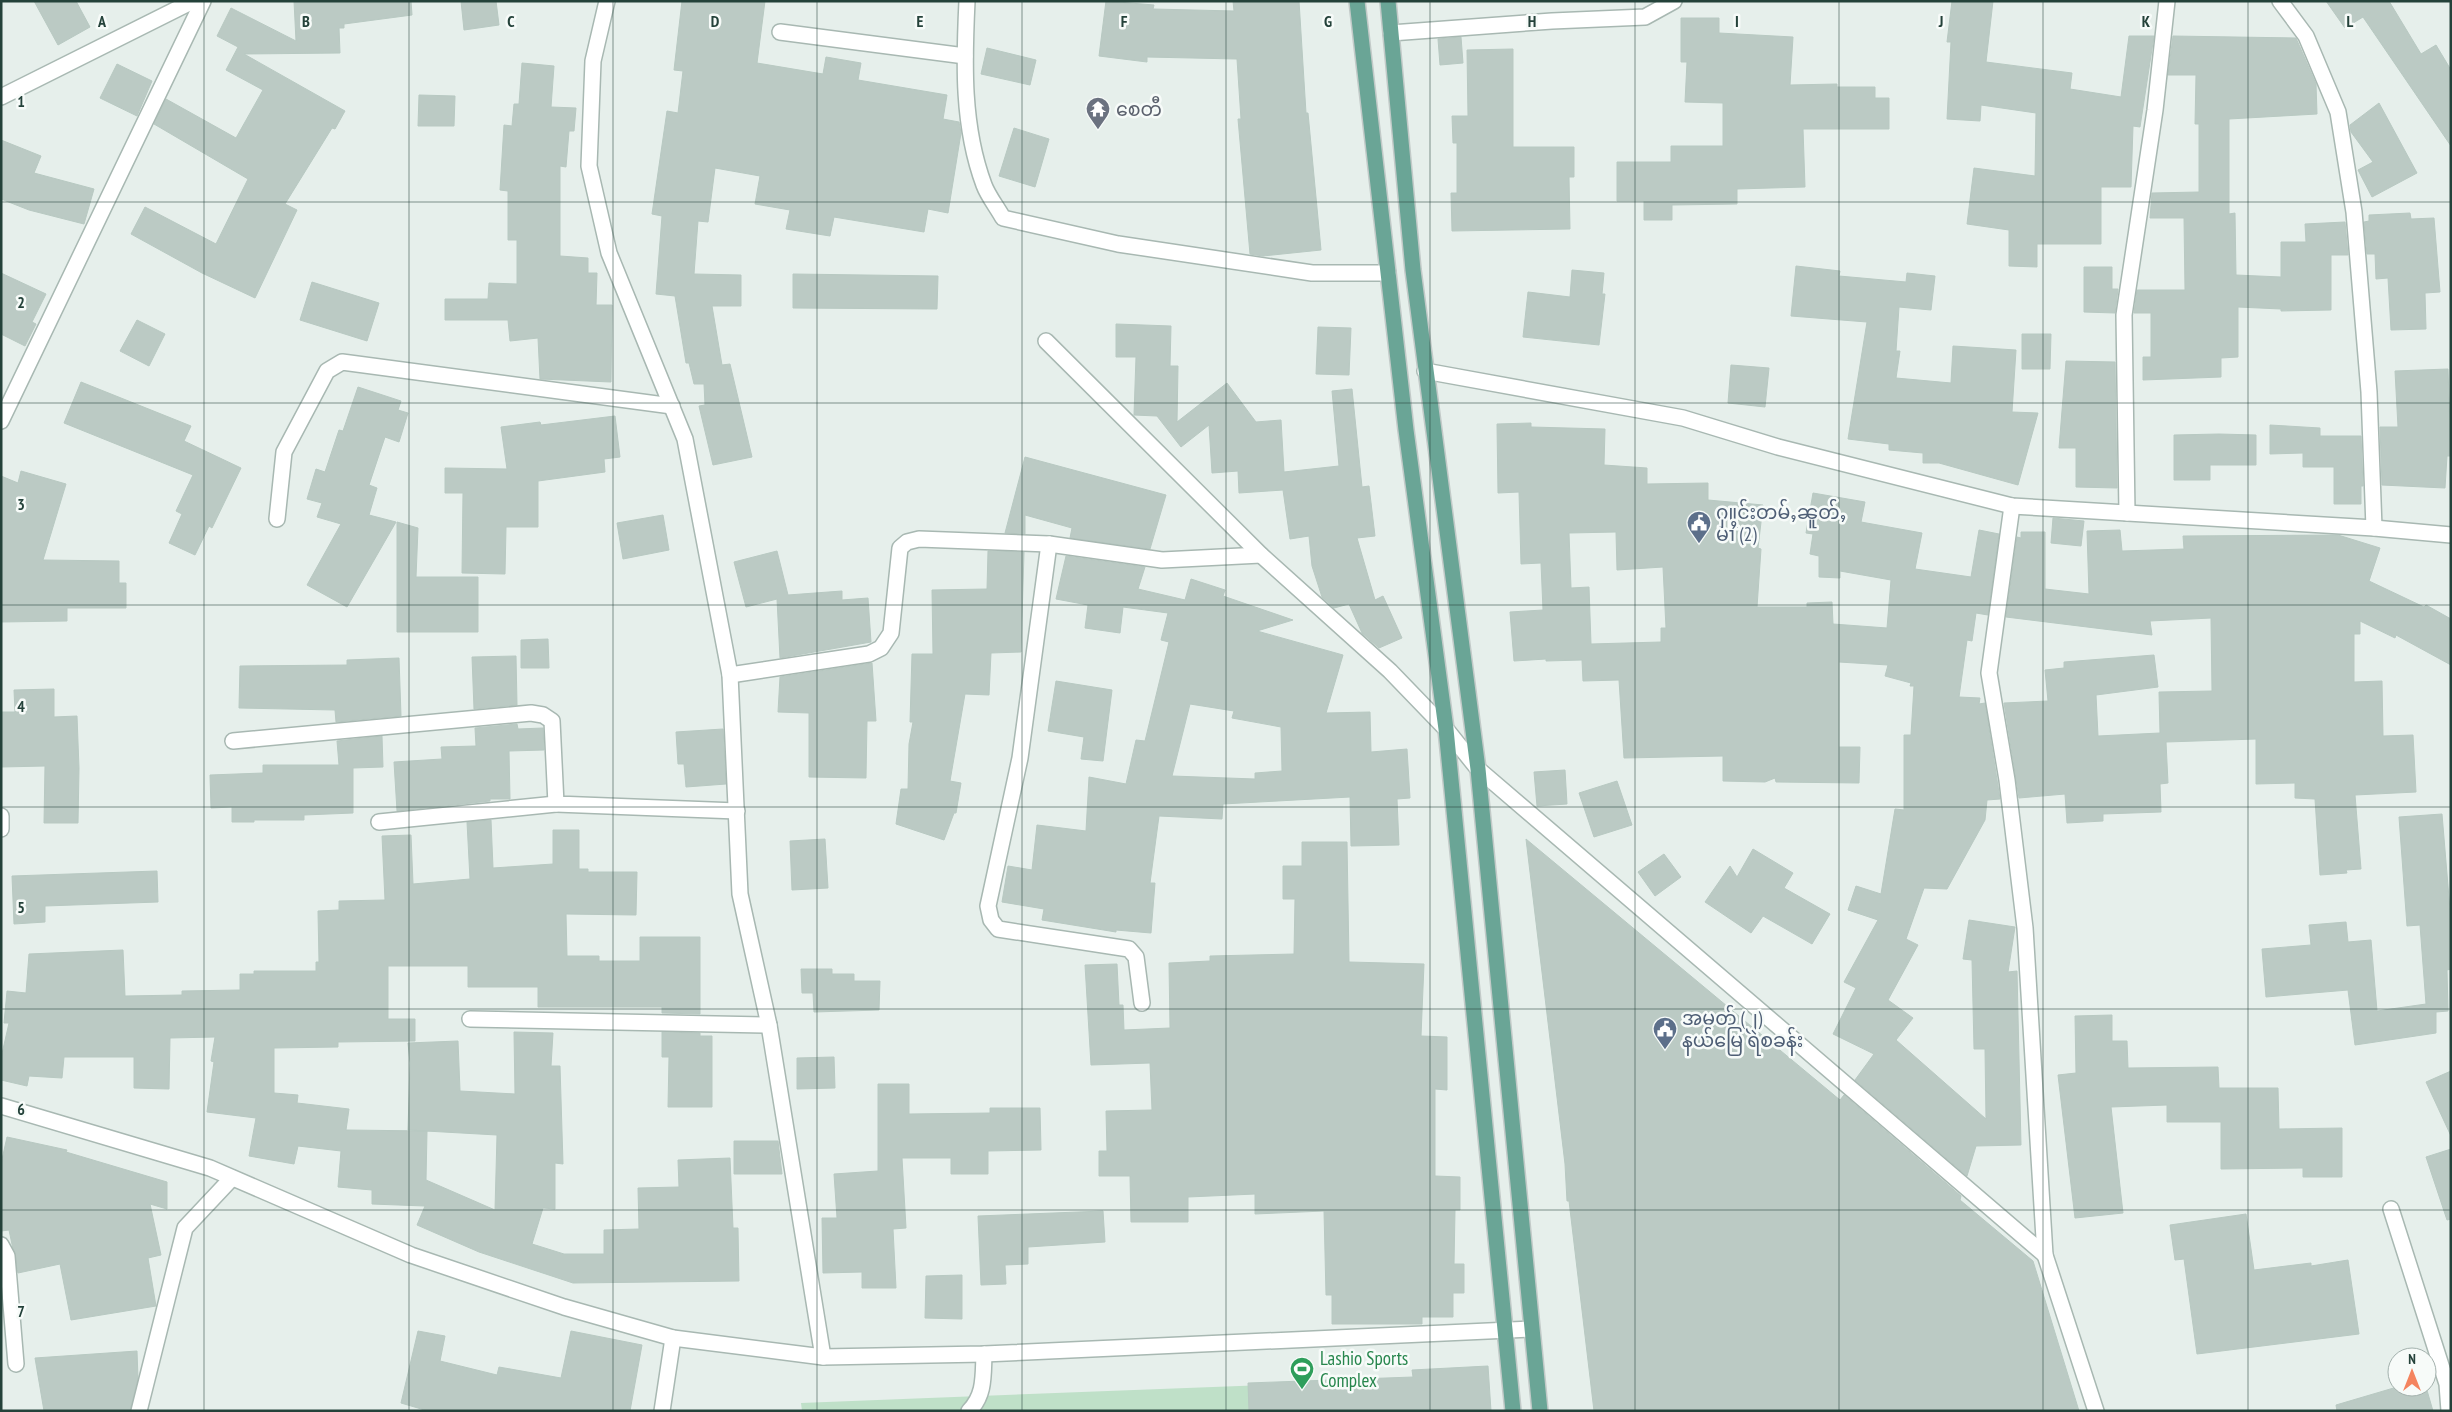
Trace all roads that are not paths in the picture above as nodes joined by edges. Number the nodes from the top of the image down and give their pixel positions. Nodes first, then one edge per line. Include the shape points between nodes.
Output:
1 (193, 1) edge
2 (203, 1) edge
3 (607, 1) edge
4 (967, 1) edge
5 (1357, 1) edge
6 (1388, 1) edge
7 (1674, 1) edge
8 (2167, 1) edge
9 (2280, 1) edge
10 (780, 32) dead end
11 (1391, 33) junction
12 (965, 56) junction
13 (1, 97) edge
14 (1388, 273) junction
15 (1046, 341) dead end
16 (1425, 370) junction
17 (672, 406) junction
18 (1, 421) edge
19 (2012, 506) junction
20 (2127, 513) junction
21 (277, 519) dead end
22 (2374, 528) junction
23 (2451, 535) edge
24 (1049, 544) junction
25 (1260, 555) junction
26 (730, 675) junction
27 (1446, 729) junction
28 (233, 741) dead end
29 (1478, 769) junction
30 (556, 804) junction
31 (737, 811) junction
32 (1, 816) edge
33 (379, 822) dead end
34 (1, 829) edge
35 (1142, 1003) dead end
36 (470, 1019) dead end
37 (769, 1025) junction
38 (1, 1106) edge
39 (232, 1178) junction
40 (2391, 1209) dead end
41 (1, 1245) edge
42 (2045, 1255) junction
43 (1531, 1329) junction
44 (1504, 1331) junction
45 (673, 1338) junction
46 (984, 1354) junction
47 (822, 1357) junction
48 (16, 1364) dead end
49 (138, 1411) edge
50 (662, 1411) edge
51 (969, 1411) edge
52 (1513, 1411) edge
53 (1540, 1411) edge
54 (2096, 1411) edge
55 (2449, 1411) edge

1 - 13 street
2 - 18 street
3 - 17 street via 593,60 589,166 609,253
4 - 12 street
5 - 14 main road
6 - 11 main road
7 - 11 street via 1645,17
8 - 20 street via 2156,110 2124,315
9 - 22 street via 2306,36 2338,112 2354,212 2368,392
10 - 12 street
11 - 16 main road
12 - 14 street via 969,135 984,186 1004,218 1118,244 1312,273
14 - 27 main road
15 - 25 street
16 - 19 street via 1683,418 1778,447
16 - 29 main road
17 - 21 street via 342,362 327,370 284,452
17 - 26 street via 685,438
19 - 20 street
19 - 42 street via 1989,673 2007,780 2025,928
20 - 22 street
22 - 23 street
24 - 25 street via 1162,560
24 - 26 street via 919,539 907,542 900,548 891,633 881,648 870,654
24 - 35 street via 1020,758 988,906 991,920 998,929 1130,949 1136,957
25 - 27 street via 1390,671
26 - 31 street
27 - 29 street
27 - 44 main road
28 - 30 street via 531,713 543,715 552,721
29 - 42 street
29 - 43 main road
30 - 31 street
30 - 33 street
31 - 37 street via 740,894
32 - 34 street
36 - 37 street
37 - 47 street
38 - 39 street via 210,1168
39 - 45 street via 411,1255 564,1307
39 - 49 street via 185,1228
40 - 55 street via 2447,1384
41 - 48 street via 7,1256
42 - 54 street
43 - 44 street
43 - 53 main road
44 - 46 street
44 - 52 main road
45 - 47 street
45 - 50 street
46 - 47 street
46 - 51 street via 982,1392

